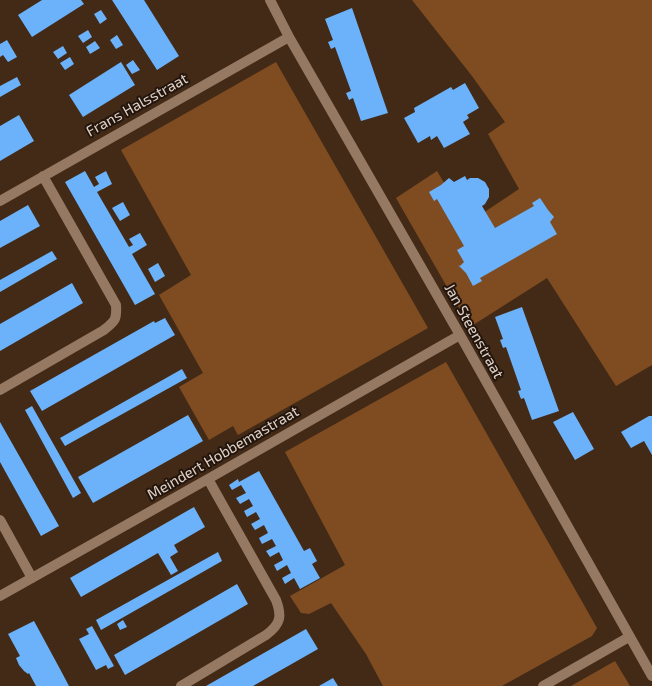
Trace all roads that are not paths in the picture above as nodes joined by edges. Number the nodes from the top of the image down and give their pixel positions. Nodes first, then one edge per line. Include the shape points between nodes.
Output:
1 (270, 0) edge
2 (290, 37) junction
3 (43, 176) junction
4 (0, 201) edge
5 (460, 335) junction
6 (0, 390) edge
7 (208, 479) junction
8 (0, 520) edge
9 (32, 578) junction
10 (0, 596) edge
11 (629, 637) junction
12 (652, 676) edge
13 (181, 686) edge
14 (543, 686) edge

1 - 2 street, Jan Steenstraat
2 - 3 street, Frans Halsstraat
2 - 5 street, Jan Steenstraat
3 - 4 street, Frans Halsstraat
3 - 6 street via 116,305 117,316 104,330
5 - 7 street, Meindert Hobbemastraat
5 - 11 street, Jan Steenstraat
7 - 9 street, Meindert Hobbemastraat
7 - 13 street via 276,600 280,619 266,635
8 - 9 street
9 - 10 street, Meindert Hobbemastraat
11 - 12 street, Jan Steenstraat
11 - 14 street

